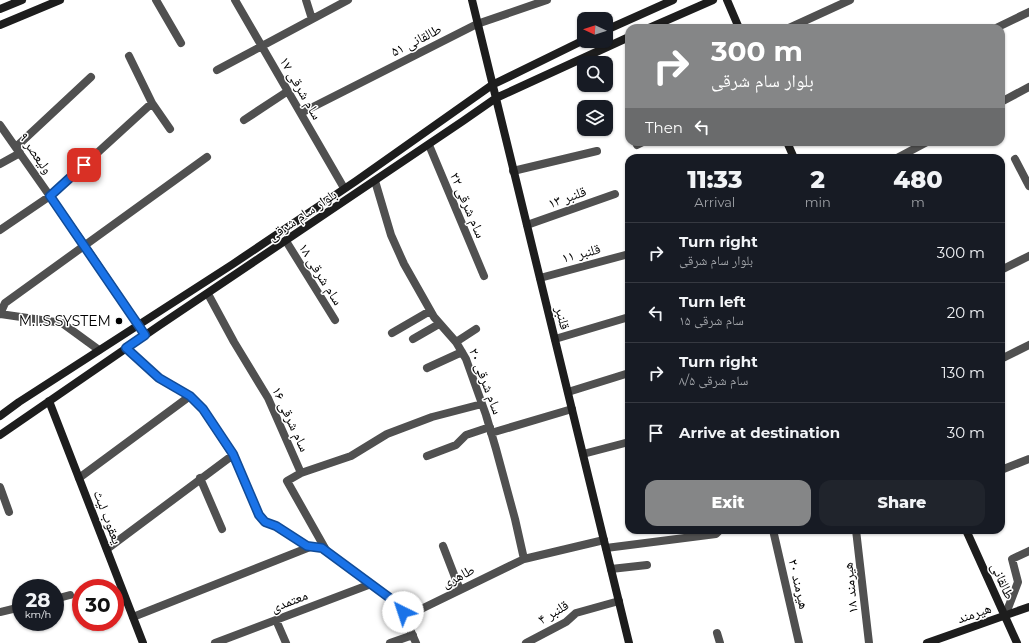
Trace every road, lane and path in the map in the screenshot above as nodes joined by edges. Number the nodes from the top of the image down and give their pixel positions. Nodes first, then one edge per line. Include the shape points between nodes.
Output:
1 (22, 0) edge
2 (60, 0) edge
3 (156, 0) edge
4 (235, 0) edge
5 (306, 0) edge
6 (348, 0) edge
7 (472, 0) edge
8 (547, 0) edge
9 (673, 0) edge
10 (713, 0) edge
11 (727, 0) edge
12 (850, 0) edge
13 (0, 10) edge
14 (1029, 12) edge
15 (312, 19) junction
16 (477, 24) junction
17 (658, 24) edge
18 (737, 24) edge
19 (798, 24) edge
20 (1004, 24) edge
21 (0, 25) edge
22 (613, 27) edge
23 (625, 39) edge
24 (181, 43) dead end
25 (577, 43) edge
26 (261, 45) junction
27 (129, 56) dead end
28 (217, 70) dead end
29 (91, 77) dead end
30 (492, 85) junction
31 (1029, 87) edge
32 (288, 91) junction
33 (496, 98) junction
34 (1005, 100) edge
35 (152, 103) junction
36 (301, 113) junction
37 (244, 120) dead end
38 (0, 125) edge
39 (170, 129) dead end
40 (429, 145) junction
41 (919, 146) edge
42 (18, 150) junction
43 (598, 151) dead end
44 (904, 154) edge
45 (207, 157) dead end
46 (1015, 159) dead end
47 (0, 164) edge
48 (513, 171) junction
49 (375, 181) junction
50 (1029, 186) edge
51 (344, 188) junction
52 (616, 194) dead end
53 (50, 196) junction
54 (527, 226) junction
55 (0, 230) edge
56 (286, 241) junction
57 (85, 246) junction
58 (625, 255) edge
59 (1029, 256) edge
60 (1005, 268) edge
61 (484, 276) dead end
62 (540, 278) junction
63 (208, 294) junction
64 (430, 311) junction
65 (0, 314) edge
66 (625, 318) edge
67 (335, 320) dead end
68 (138, 324) junction
69 (439, 324) junction
70 (476, 330) dead end
71 (392, 333) dead end
72 (145, 335) junction
73 (412, 339) dead end
74 (555, 339) junction
75 (456, 342) junction
76 (1029, 345) edge
77 (126, 348) junction
78 (99, 350) junction
79 (462, 352) junction
80 (1005, 358) edge
81 (427, 368) dead end
82 (625, 374) edge
83 (568, 392) junction
84 (190, 396) junction
85 (49, 401) junction
86 (482, 404) junction
87 (572, 409) junction
88 (0, 416) edge
89 (490, 430) junction
90 (0, 435) edge
91 (625, 443) edge
92 (233, 454) junction
93 (583, 454) junction
94 (427, 456) dead end
95 (1029, 459) edge
96 (1005, 468) edge
97 (301, 473) junction
98 (79, 478) junction
99 (200, 478) junction
100 (0, 487) edge
101 (9, 512) dead end
102 (222, 529) dead end
103 (716, 534) edge
104 (774, 534) edge
105 (856, 534) edge
106 (968, 534) edge
107 (605, 544) junction
108 (443, 546) dead end
109 (310, 547) junction
110 (106, 549) junction
111 (326, 550) junction
112 (1029, 551) edge
113 (524, 559) junction
114 (647, 565) dead end
115 (611, 569) junction
116 (371, 584) junction
117 (460, 590) junction
118 (70, 595) dead end
119 (64, 596) edge
120 (619, 601) junction
121 (1029, 606) edge
122 (12, 609) edge
123 (0, 612) edge
124 (403, 612) junction
125 (1004, 616) junction
126 (133, 617) junction
127 (276, 620) junction
128 (717, 633) dead end
129 (412, 635) junction
130 (143, 643) edge
131 (215, 643) edge
132 (286, 643) edge
133 (390, 643) edge
134 (416, 643) edge
135 (526, 643) edge
136 (629, 643) edge
137 (720, 643) edge
138 (799, 643) edge
139 (869, 643) edge
140 (927, 643) edge
141 (1017, 643) edge

1 - 13 street
2 - 21 street
3 - 24 street
4 - 26 street, سام شرقی ۱۷
5 - 15 street
6 - 15 street
7 - 16 street, قلنبر
8 - 16 street, طالقانی ۵۱
9 - 22 street
10 - 17 street
11 - 18 street
12 - 19 street
14 - 20 street
15 - 26 street
16 - 30 street, قلنبر
16 - 36 street, طالقانی ۵۱
23 - 33 street, بلوار سام شرقی
25 - 30 street, بلوار سام شرقی
26 - 28 street
26 - 32 street, سام شرقی ۱۷
27 - 35 street
29 - 42 street
30 - 33 street, قلنبر
30 - 51 street, بلوار سام شرقی
31 - 34 street
32 - 36 street, سام شرقی ۱۷
32 - 37 street
33 - 40 street, بلوار سام شرقی
33 - 48 street, قلنبر
35 - 39 street
35 - 53 street
36 - 51 street, سام شرقی ۱۷
38 - 42 street, ولیعصر ۹
40 - 49 street, بلوار سام شرقی
40 - 61 street, سام شرقی ۲۲
41 - 44 street
42 - 47 street
42 - 53 street, ولیعصر ۹
43 - 48 street
45 - 57 street
46 - 50 street
48 - 54 street, قلنبر
49 - 56 street, بلوار سام شرقی
49 - 64 street, سام شرقی ۲۰ via 391,235
51 - 68 street, بلوار سام شرقی
52 - 54 street, قلنبر ۱۳
53 - 55 street
53 - 57 street, ولیعصر ۹
54 - 62 street, قلنبر
56 - 63 street, بلوار سام شرقی
56 - 67 street, سام شرقی ۱۸
57 - 65 street via 5,303
57 - 68 street, ولیعصر ۹
58 - 62 street, قلنبر ۱۱
59 - 60 street
62 - 74 street, قلنبر
63 - 72 street, بلوار سام شرقی
63 - 97 street, سام شرقی ۱۶ via 268,398
64 - 69 street, سام شرقی ۲۰
64 - 71 street
65 - 78 street via 62,323
66 - 74 street
68 - 72 street, ولیعصر ۹
68 - 78 street, بلوار سام شرقی
69 - 73 street
69 - 75 street, سام شرقی ۲۰
70 - 75 street
72 - 77 street, بلوار سام شرقی
74 - 83 street, قلنبر
75 - 79 street, سام شرقی ۲۰
76 - 80 street
77 - 84 street via 159,378
77 - 85 street, بلوار سام شرقی
78 - 88 street, بلوار سام شرقی
79 - 81 street
79 - 86 street, سام شرقی ۲۰
82 - 83 street
83 - 87 street, قلنبر
84 - 92 street via 203,409
84 - 98 street
85 - 90 street, بلوار سام شرقی
85 - 98 street, یعقوب لیث
86 - 89 street, سام شرقی ۲۰
86 - 97 street via 413,424 387,434 350,456
87 - 89 street
87 - 93 street, قلنبر
89 - 94 street via 466,435 456,446
89 - 113 street, سام شرقی ۲۰
91 - 93 street
92 - 99 street
92 - 109 street via 259,515 265,522
93 - 107 street, قلنبر
95 - 96 street
97 - 111 street, سام شرقی ۱۶ via 287,480
98 - 110 street, یعقوب لیث
99 - 102 street
99 - 110 street
100 - 101 street
103 - 107 street, طاهری
104 - 138 street, هیرمند ۲۰
105 - 139 street, هیرمند ۱۸
106 - 125 street, طالقانی
107 - 113 street, طاهری
107 - 115 street, قلنبر
108 - 117 street
109 - 111 street
109 - 126 street
110 - 126 street, یعقوب لیث
111 - 116 street
112 - 125 street via 1012,559 1018,582
113 - 117 street, طاهری
114 - 115 street
115 - 120 street, قلنبر
116 - 124 street via 402,607
116 - 127 street, معتمدی
117 - 124 street, طاهری via 415,612
118 - 119 street
120 - 135 street, قلنبر ۴ via 576,613 566,622
120 - 136 street, قلنبر
121 - 125 street, هیرمند
122 - 123 street
124 - 129 street
125 - 140 street, هیرمند
125 - 141 street, طالقانی
126 - 130 street, یعقوب لیث
127 - 131 street, معتمدی
127 - 132 street
128 - 137 street
129 - 133 street
129 - 134 street

